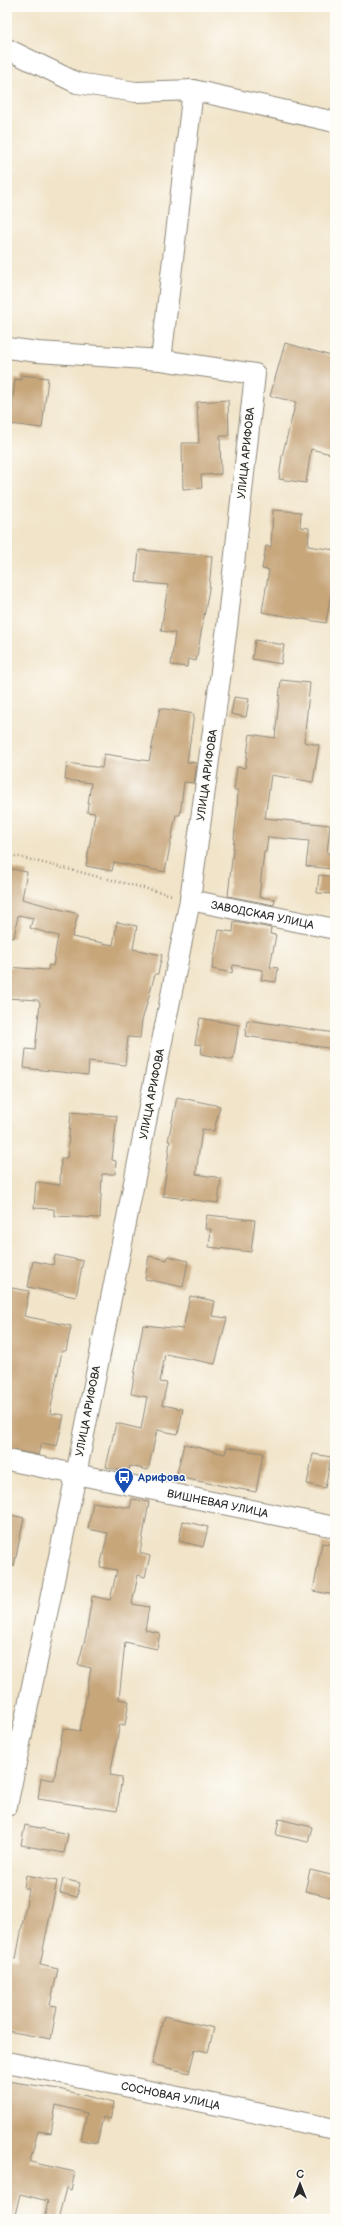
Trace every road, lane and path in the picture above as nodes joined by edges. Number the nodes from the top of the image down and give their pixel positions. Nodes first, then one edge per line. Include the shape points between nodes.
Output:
1 (7, 49) edge
2 (193, 90) junction
3 (335, 122) edge
4 (7, 348) edge
5 (161, 360) junction
6 (7, 854) edge
7 (190, 900) junction
8 (335, 929) edge
9 (7, 1460) edge
10 (76, 1475) junction
11 (335, 1527) edge
12 (7, 1806) edge
13 (7, 2062) edge
14 (335, 2129) edge

1 - 2 street via 77,83 136,92
2 - 3 street
2 - 5 street
4 - 5 street
5 - 7 street, УЛИЦА АРИФОВА via 255,374 227,627
6 - 7 path
7 - 8 street, ЗАВОДСКАЯ УЛИЦА
7 - 10 street, УЛИЦА АРИФОВА
9 - 10 street, ВИШНЕВАЯ УЛИЦА
10 - 11 street, ВИШНЕВАЯ УЛИЦА
10 - 12 street, УЛИЦА АРИФОВА
13 - 14 street, СОСНОВАЯ УЛИЦА

